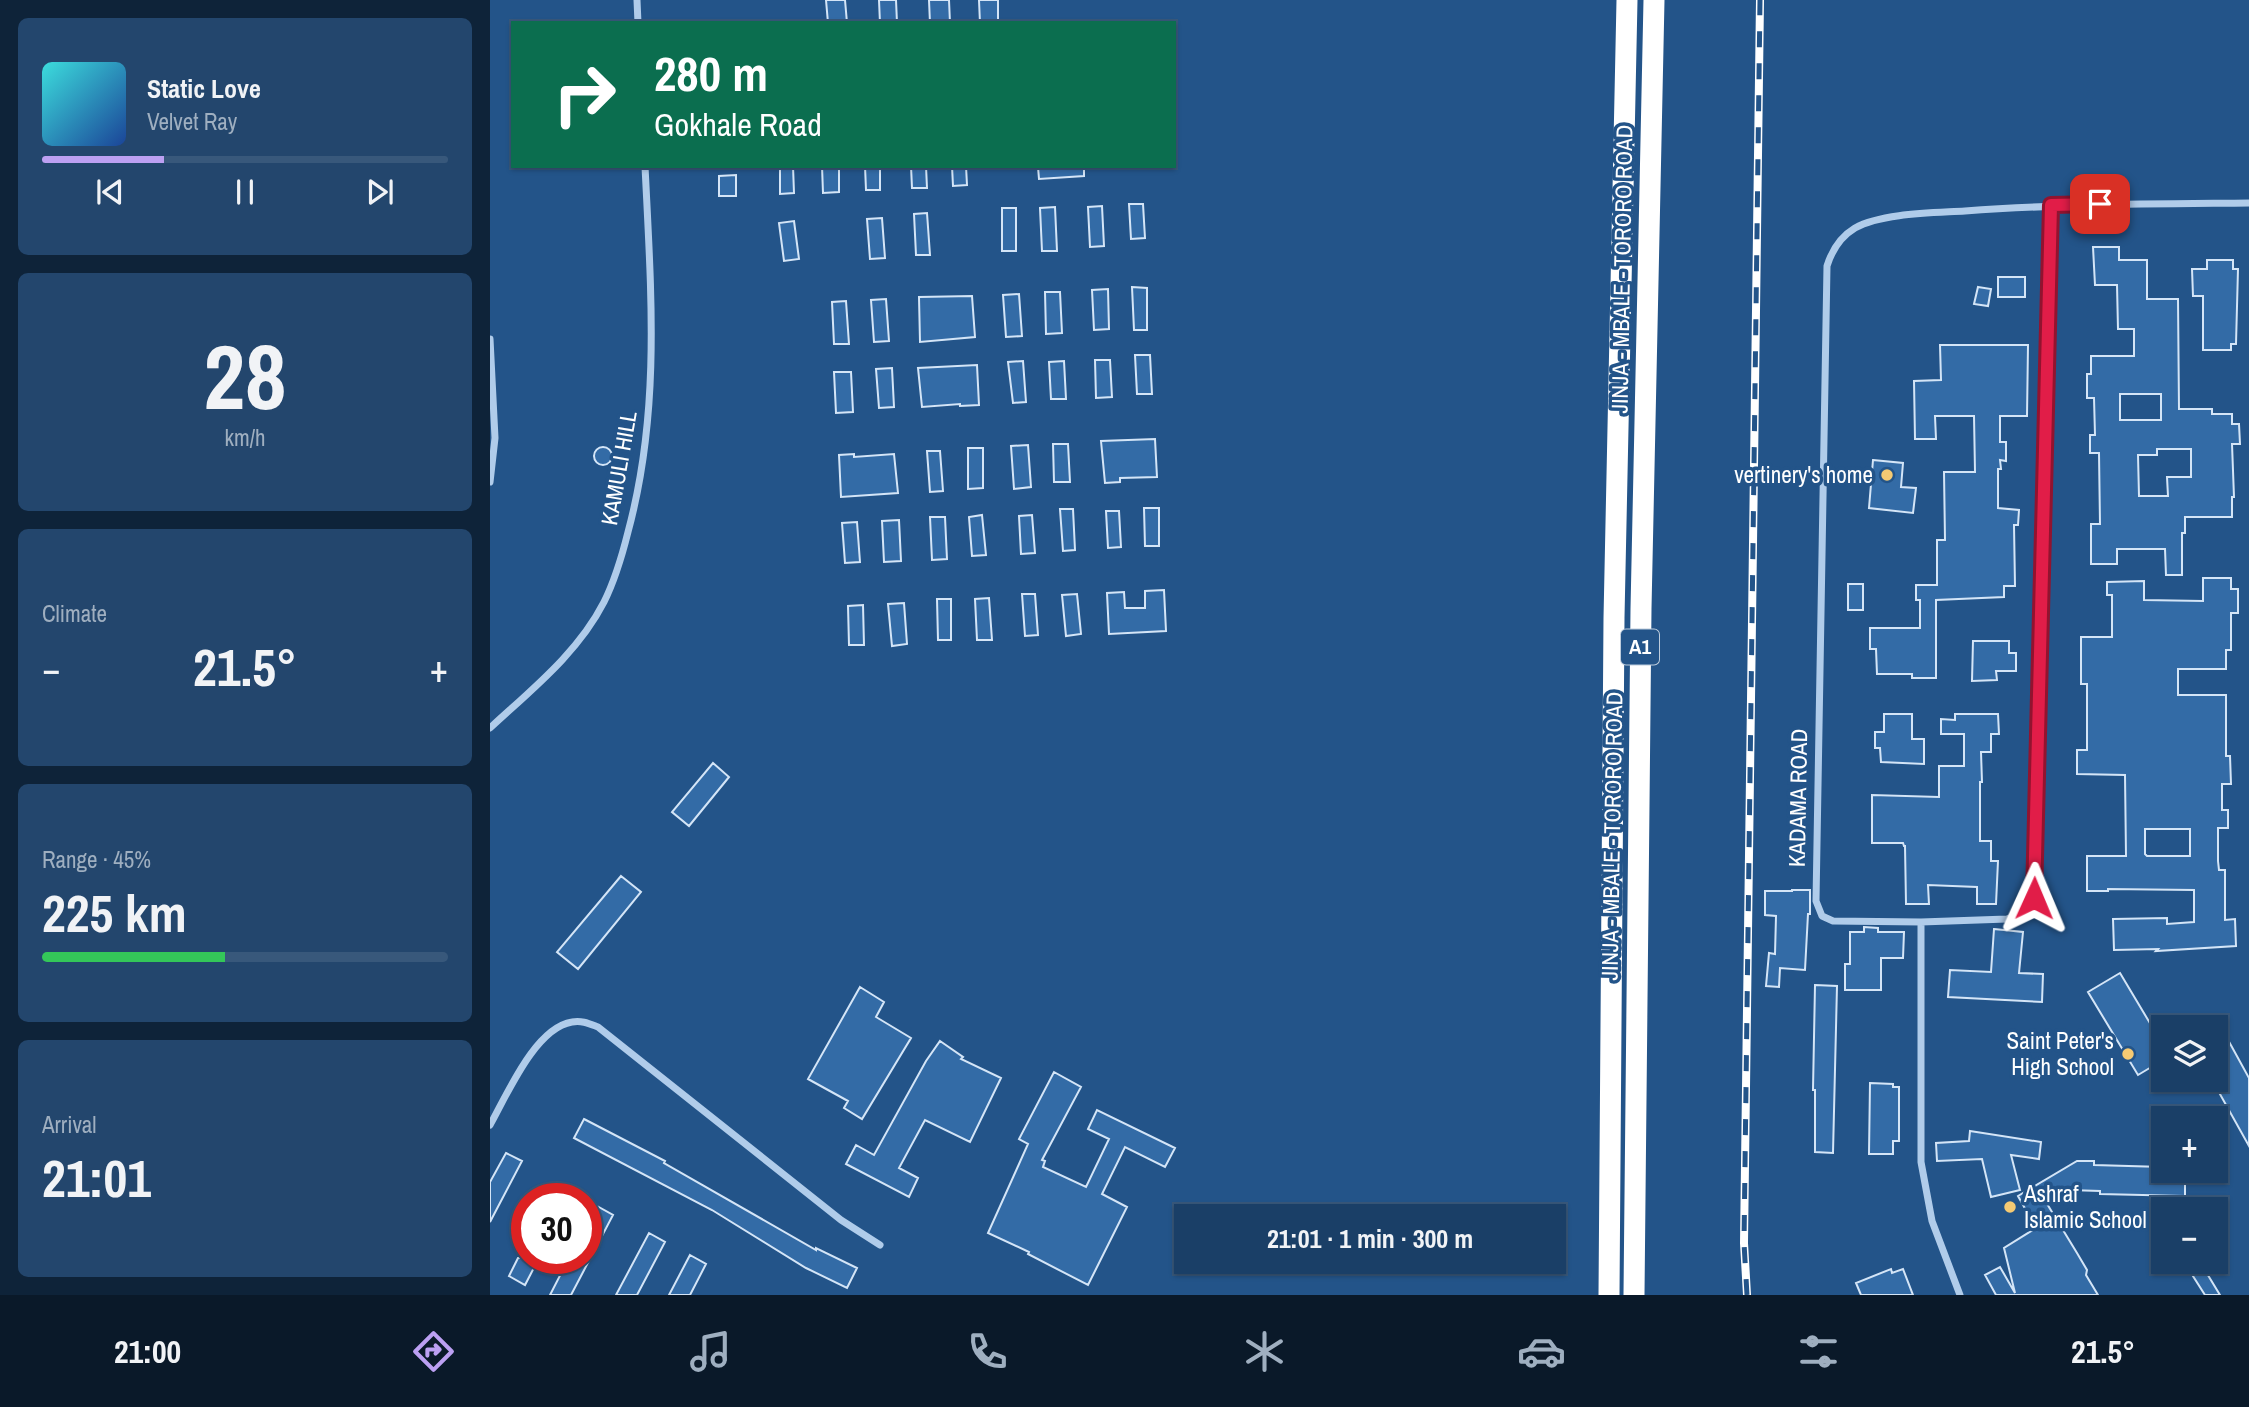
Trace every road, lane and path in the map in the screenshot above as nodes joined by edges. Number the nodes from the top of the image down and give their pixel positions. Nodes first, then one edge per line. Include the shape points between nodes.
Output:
1 (638, 0) edge
2 (1627, 0) edge
3 (1654, 0) edge
4 (638, 21) edge
5 (645, 168) edge
6 (2249, 203) edge
7 (2051, 205) junction
8 (490, 339) edge
9 (490, 482) edge
10 (490, 728) edge
11 (1921, 922) junction
12 (490, 1125) edge
13 (880, 1245) dead end
14 (1609, 1295) edge
15 (1634, 1295) edge
16 (1960, 1295) edge

1 - 4 street
2 - 14 highway, JINJA - MBALE - TORORO ROAD / A1 via 1614,618
3 - 15 highway, JINJA - MBALE - TORORO ROAD / A1 via 1641,609
5 - 10 street, KAMULI HILL via 652,369 637,497 620,563 604,603 586,631 561,662
6 - 7 street
7 - 11 street, KADAMA ROAD via 2034,898 2016,917
7 - 11 street, KADAMA ROAD via 1870,222 1841,239 1827,266 1816,901 1822,916 1833,921
8 - 9 street via 495,438
11 - 16 street via 1921,1162 1932,1220
12 - 13 street via 533,1050 551,1032 582,1021 598,1027 841,1220

